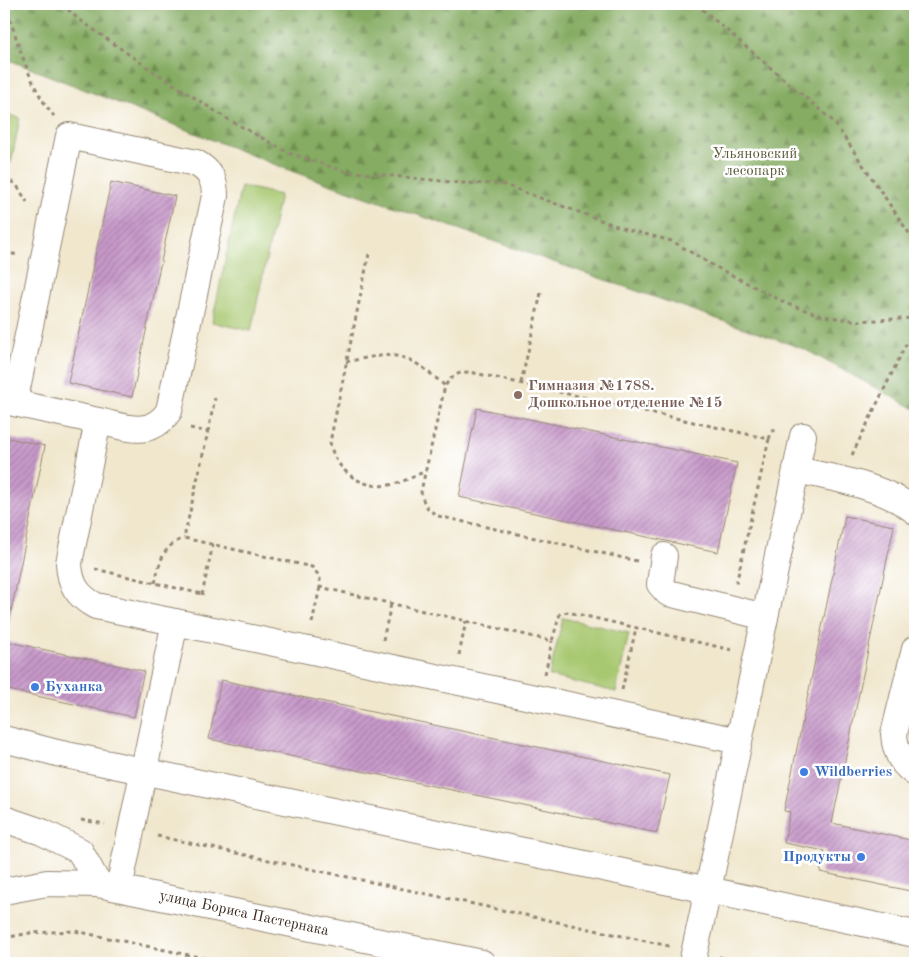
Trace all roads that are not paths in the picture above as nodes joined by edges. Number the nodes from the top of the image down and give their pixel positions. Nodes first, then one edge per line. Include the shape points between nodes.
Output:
1 (9, 402) edge
2 (98, 421) junction
3 (803, 436) dead end
4 (796, 470) junction
5 (915, 511) edge
6 (663, 561) road end
7 (765, 617) junction
8 (185, 624) junction
9 (915, 649) edge
10 (4, 739) edge
11 (739, 741) junction
12 (143, 771) junction
13 (915, 773) edge
14 (4, 819) edge
15 (109, 886) junction
16 (708, 890) junction
17 (4, 891) edge
18 (915, 934) edge
19 (694, 957) edge
20 (482, 963) edge

1 - 2 street
1 - 2 street via 70,136 196,163 213,178 216,196 169,411 161,422 146,429
2 - 8 street via 69,563 73,586 86,601 96,606
3 - 4 street
4 - 5 street via 840,479 896,499
4 - 7 street
6 - 7 street via 660,584 668,594
7 - 11 street
8 - 11 street
8 - 12 street
9 - 13 street via 894,734 900,758
10 - 12 street
11 - 16 street
12 - 15 street via 131,830
12 - 16 street
14 - 15 street via 42,832 80,851
15 - 17 street, улица Бориса Пастернака via 46,883
15 - 20 street, улица Бориса Пастернака
16 - 18 street
16 - 19 street

